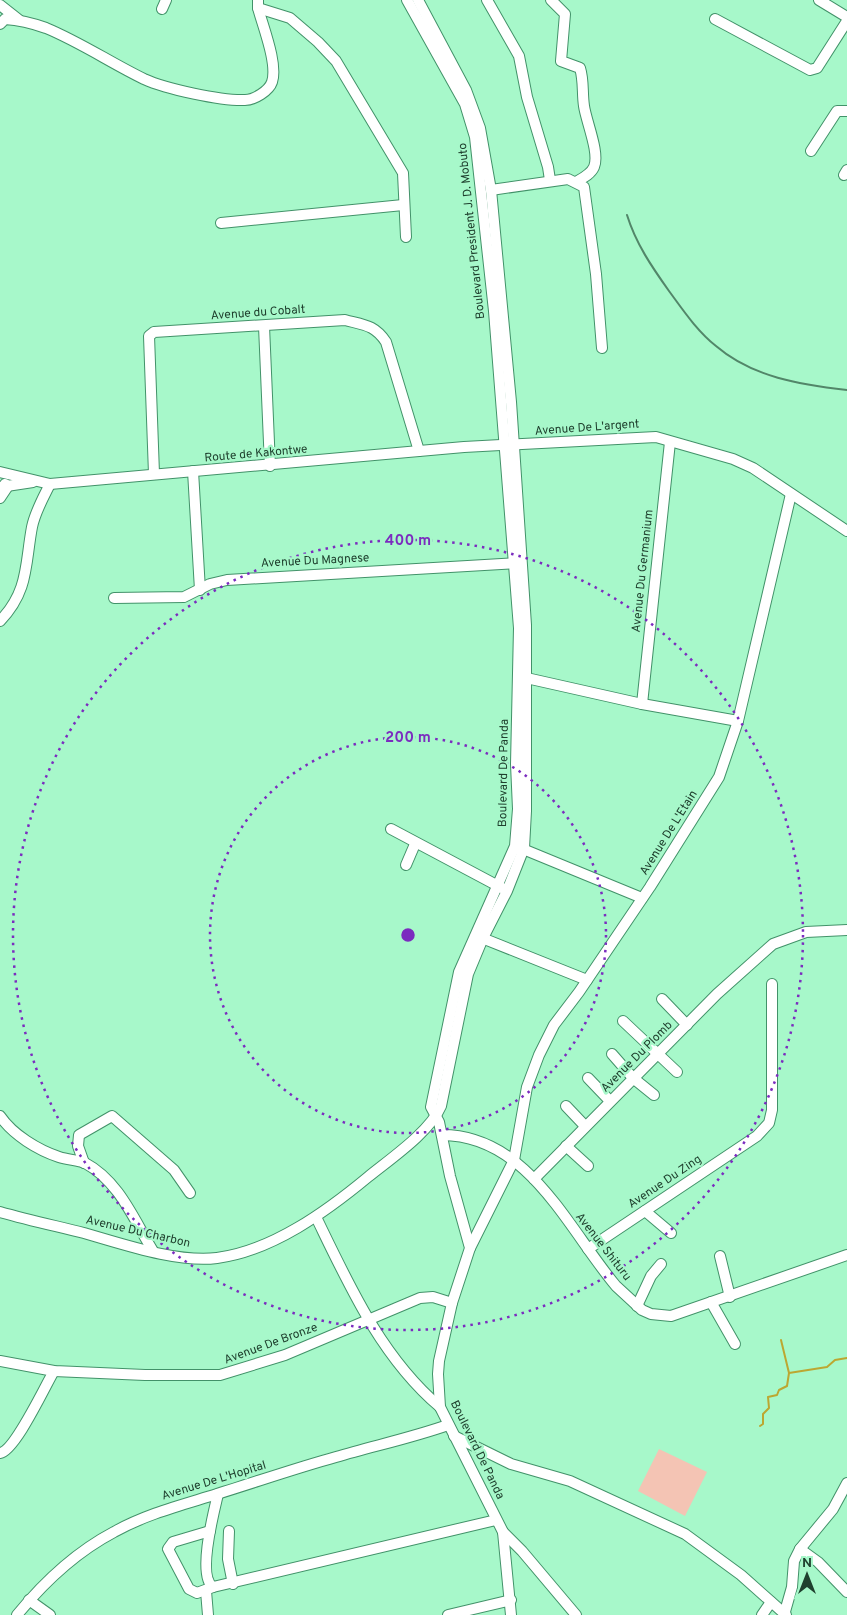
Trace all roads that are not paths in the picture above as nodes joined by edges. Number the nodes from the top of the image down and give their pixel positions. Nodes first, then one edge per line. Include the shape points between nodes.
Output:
1 (407, 0) edge
2 (418, 0) edge
3 (487, 0) edge
4 (551, 0) edge
5 (820, 0) edge
6 (258, 4) edge
7 (0, 5) edge
8 (847, 17) edge
9 (715, 19) dead end
10 (20, 20) junction
11 (847, 21) edge
12 (0, 24) edge
13 (847, 111) edge
14 (811, 151) dead end
15 (550, 180) junction
16 (576, 182) junction
17 (491, 190) junction
18 (403, 205) junction
19 (221, 222) dead end
20 (406, 237) dead end
21 (493, 257) junction
22 (264, 326) junction
23 (602, 348) dead end
24 (670, 442) junction
25 (510, 445) junction
26 (419, 451) junction
27 (270, 466) junction
28 (193, 471) junction
29 (0, 472) edge
30 (154, 474) junction
31 (36, 482) junction
32 (3, 484) edge
33 (50, 484) junction
34 (791, 494) junction
35 (0, 498) edge
36 (847, 531) edge
37 (517, 563) junction
38 (200, 590) junction
39 (114, 598) dead end
40 (0, 621) edge
41 (523, 677) junction
42 (642, 704) junction
43 (738, 720) junction
44 (391, 829) dead end
45 (415, 844) junction
46 (519, 847) junction
47 (406, 865) dead end
48 (497, 884) junction
49 (507, 891) junction
50 (642, 898) junction
51 (847, 930) edge
52 (479, 936) junction
53 (587, 980) junction
54 (772, 984) dead end
55 (662, 999) dead end
56 (623, 1021) dead end
57 (687, 1025) junction
58 (612, 1054) dead end
59 (657, 1054) junction
60 (677, 1072) dead end
61 (588, 1078) dead end
62 (633, 1078) junction
63 (654, 1095) dead end
64 (610, 1101) junction
65 (566, 1106) dead end
66 (437, 1115) junction
67 (0, 1116) edge
68 (585, 1126) junction
69 (442, 1135) junction
70 (566, 1146) junction
71 (514, 1160) junction
72 (84, 1162) junction
73 (588, 1166) dead end
74 (534, 1179) junction
75 (190, 1193) dead end
76 (645, 1210) junction
77 (0, 1212) edge
78 (316, 1217) junction
79 (671, 1233) dead end
80 (470, 1248) junction
81 (588, 1249) junction
82 (153, 1251) junction
83 (720, 1256) dead end
84 (843, 1257) edge
85 (661, 1264) dead end
86 (847, 1267) edge
87 (730, 1297) junction
88 (711, 1302) junction
89 (452, 1304) junction
90 (636, 1306) junction
91 (369, 1320) junction
92 (735, 1344) dead end
93 (0, 1361) edge
94 (54, 1371) junction
95 (440, 1408) junction
96 (448, 1425) junction
97 (454, 1436) junction
98 (0, 1453) edge
99 (847, 1483) edge
100 (218, 1494) junction
101 (496, 1520) junction
102 (210, 1531) junction
103 (229, 1531) dead end
104 (503, 1532) junction
105 (800, 1549) junction
106 (233, 1584) junction
107 (209, 1589) junction
108 (847, 1592) edge
109 (29, 1600) junction
110 (511, 1600) junction
111 (771, 1602) junction
112 (17, 1615) edge
113 (50, 1615) edge
114 (208, 1615) edge
115 (448, 1615) edge
116 (511, 1615) edge
117 (576, 1615) edge
118 (762, 1615) edge
119 (784, 1615) edge

1 - 21 street, Boulevard President J. D. Mobuto via 465,104 476,137
2 - 17 street, Boulevard President J. D. Mobuto via 472,105 480,128
3 - 15 street via 520,56 527,97
4 - 16 street via 565,14 561,61 580,68 583,77 584,107 594,152 595,165 590,173
5 - 8 street
6 - 10 street via 274,68 272,84 262,94 246,100 180,90 146,80 56,33
6 - 18 street via 290,18 336,61 402,173
7 - 10 street
9 - 11 street via 810,70 816,68
10 - 12 street via 5,19
13 - 14 street via 837,110
15 - 16 street
15 - 17 street
16 - 23 street via 584,187
17 - 21 street, Boulevard President J. D. Mobuto
18 - 19 street
18 - 20 street
21 - 25 street, Boulevard President J. D. Mobuto
22 - 26 street, Avenue du Cobalt via 345,320 380,332 386,342
22 - 27 street
22 - 30 street, Avenue du Cobalt via 154,332 148,336
24 - 25 street, Avenue De L'argent via 644,437
24 - 34 street, Avenue De L'argent via 733,459 753,468
24 - 42 street, Avenue Du Germanium
25 - 26 street, Route de Kakontwe
25 - 37 street, Boulevard De Panda
26 - 27 street, Route de Kakontwe
27 - 28 street, Route de Kakontwe
28 - 30 street, Route de Kakontwe
28 - 38 street
29 - 31 street, Route de Kakontwe
30 - 33 street, Route de Kakontwe
31 - 32 street
31 - 33 street, Route de Kakontwe
32 - 35 street
33 - 40 street via 36,513 25,580 13,605
34 - 36 street, Avenue De L'argent
34 - 43 street, Avenue De L'Etain
37 - 38 street, Avenue Du Magnese via 227,580
37 - 41 street, Boulevard De Panda via 526,625
38 - 39 street, Avenue Du Magnese via 184,597
41 - 42 street
41 - 46 street, Boulevard De Panda via 516,764
42 - 43 street
43 - 50 street, Avenue De L'Etain via 719,777
44 - 45 street
45 - 47 street
45 - 48 street
46 - 48 street, Boulevard De Panda
46 - 49 street, Boulevard De Panda
46 - 50 street
48 - 49 street
48 - 52 street, Boulevard De Panda
49 - 52 street, Boulevard De Panda
50 - 53 street, Avenue De L'Etain
51 - 57 street, Avenue Du Plomb via 806,932 780,940
52 - 53 street
52 - 66 street, Boulevard De Panda via 459,972 443,1071 431,1107
53 - 71 street, Avenue De L'Etain via 554,1026 539,1055 527,1086
54 - 76 street, Avenue Du Zing via 772,1110 769,1123 757,1136
55 - 57 street
56 - 59 street
57 - 59 street, Avenue Du Plomb
58 - 62 street
59 - 60 street
59 - 62 street, Avenue Du Plomb
61 - 64 street
62 - 63 street
62 - 64 street, Avenue Du Plomb
64 - 68 street, Avenue Du Plomb
65 - 68 street
66 - 69 street, Boulevard De Panda
66 - 78 street, Avenue Du Charbon via 386,1162
67 - 72 street via 13,1130 46,1152
68 - 70 street, Avenue Du Plomb
69 - 71 street, Avenue Shituru via 482,1141
69 - 80 street, Boulevard De Panda
70 - 73 street
70 - 74 street, Avenue Du Plomb
71 - 74 street, Avenue Shituru
71 - 80 street, Avenue De L'Etain
72 - 75 street via 78,1146 79,1135 112,1116 174,1170
72 - 82 street via 109,1182 122,1198
74 - 81 street, Avenue Shituru
76 - 79 street
76 - 81 street, Avenue Du Zing
77 - 82 street, Avenue Du Charbon
78 - 82 street, Avenue Du Charbon via 238,1254 202,1259
78 - 91 street
80 - 89 street, Boulevard De Panda
81 - 90 street, Avenue Shituru
83 - 87 street
84 - 86 street
84 - 87 street, Avenue Shituru
85 - 90 street
87 - 88 street, Avenue Shituru
88 - 90 street, Avenue Shituru via 671,1316 651,1314
88 - 92 street
89 - 91 street, Avenue De Bronze via 426,1297
89 - 95 street, Boulevard De Panda via 438,1374
91 - 94 street, Avenue De Bronze via 285,1355 220,1375
91 - 95 street via 409,1378
93 - 94 street, Avenue De Bronze
94 - 98 street via 7,1450
95 - 96 street, Boulevard De Panda
96 - 97 street, Boulevard De Panda
96 - 100 street, Avenue De L'Hopital
97 - 101 street, Boulevard De Panda
97 - 111 street via 511,1464 570,1481 606,1496 685,1534 741,1575
99 - 105 street via 833,1509
100 - 102 street
100 - 109 street, Avenue De L'Hopital via 160,1512 112,1532 64,1566
101 - 104 street, Boulevard De Panda
101 - 106 street
102 - 107 street
102 - 107 street via 168,1546 189,1589 197,1593
103 - 106 street via 228,1559
104 - 110 street
104 - 117 street
105 - 108 street via 818,1562
105 - 119 street via 794,1561 792,1587
106 - 107 street
107 - 114 street
109 - 112 street, Avenue De L'Hopital
109 - 113 street
110 - 115 street
110 - 116 street
111 - 118 street
111 - 119 street

